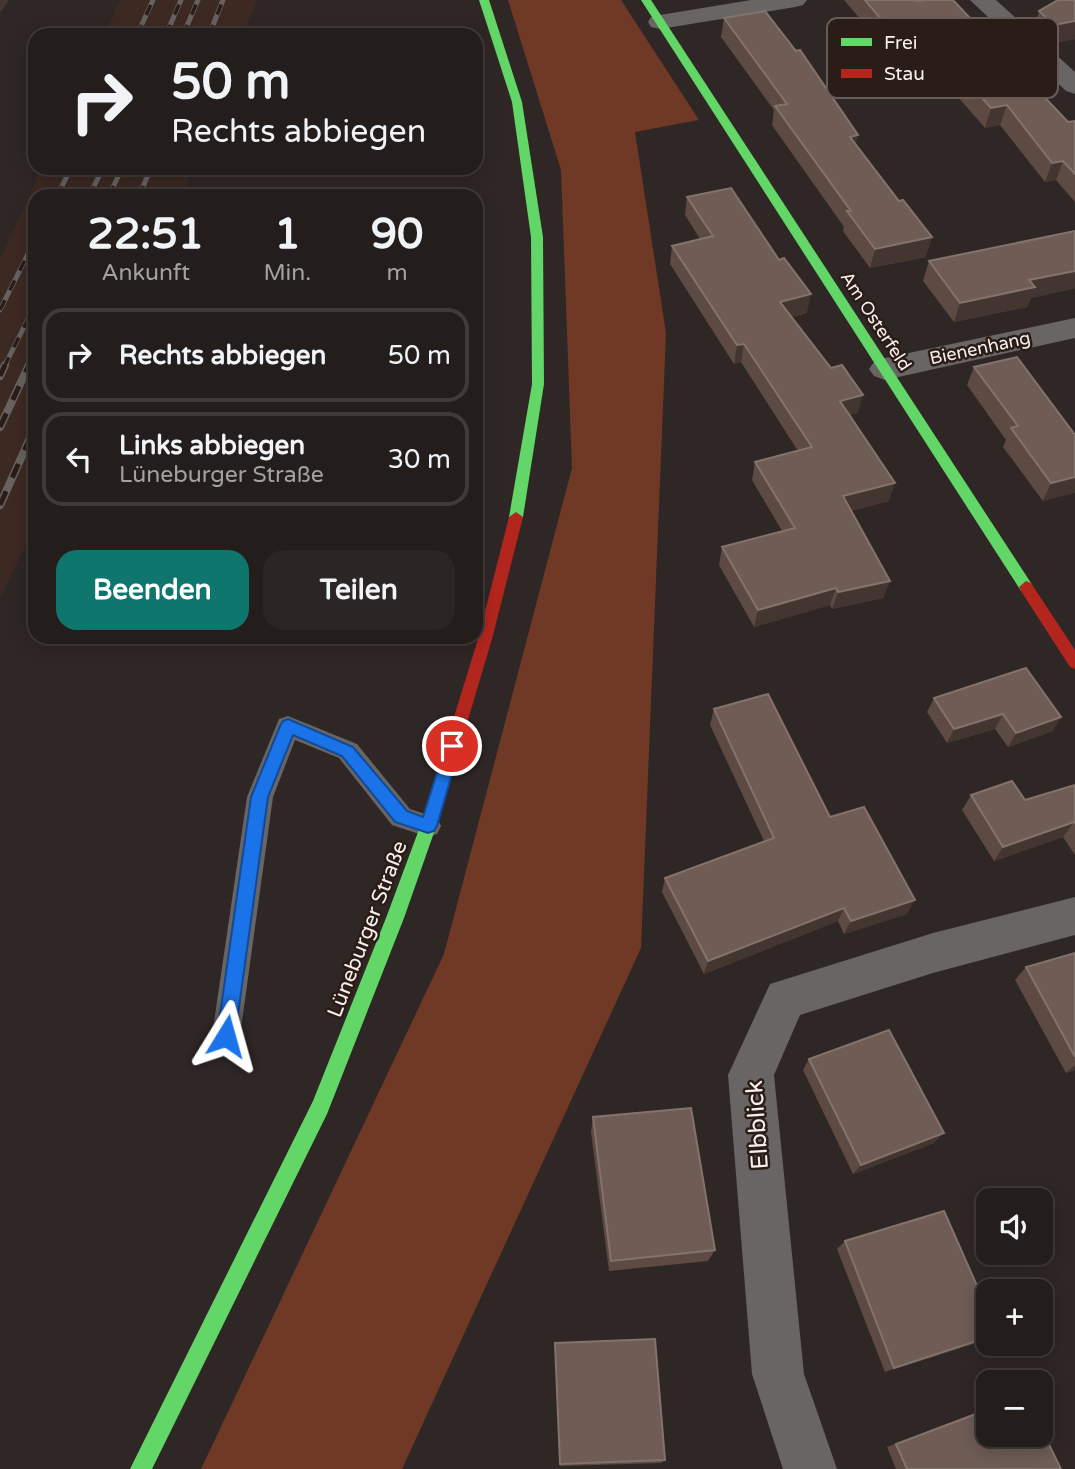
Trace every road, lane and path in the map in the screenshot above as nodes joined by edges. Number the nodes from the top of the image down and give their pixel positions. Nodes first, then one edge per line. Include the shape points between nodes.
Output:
1 (484, 0) edge
2 (646, 0) edge
3 (795, 0) edge
4 (982, 0) edge
5 (1001, 18) edge
6 (660, 22) junction
7 (1058, 70) edge
8 (1075, 86) edge
9 (1075, 328) edge
10 (884, 369) junction
11 (1075, 663) edge
12 (428, 826) junction
13 (1075, 916) edge
14 (226, 1036) dead end
15 (141, 1469) edge
16 (810, 1469) edge

1 - 12 main road, Lüneburger Straße via 517,102 537,237 538,384 517,513 485,639
2 - 6 main road, Am Osterfeld
3 - 6 street
4 - 5 street
6 - 10 main road, Am Osterfeld
7 - 8 street
9 - 10 street, Bienenhang
10 - 11 main road, Am Osterfeld
12 - 14 lane via 401,817 348,751 288,726 260,797
12 - 15 main road, Lüneburger Straße via 320,1107
13 - 16 street, Elbblick via 933,953 785,999 751,1075 778,1374

